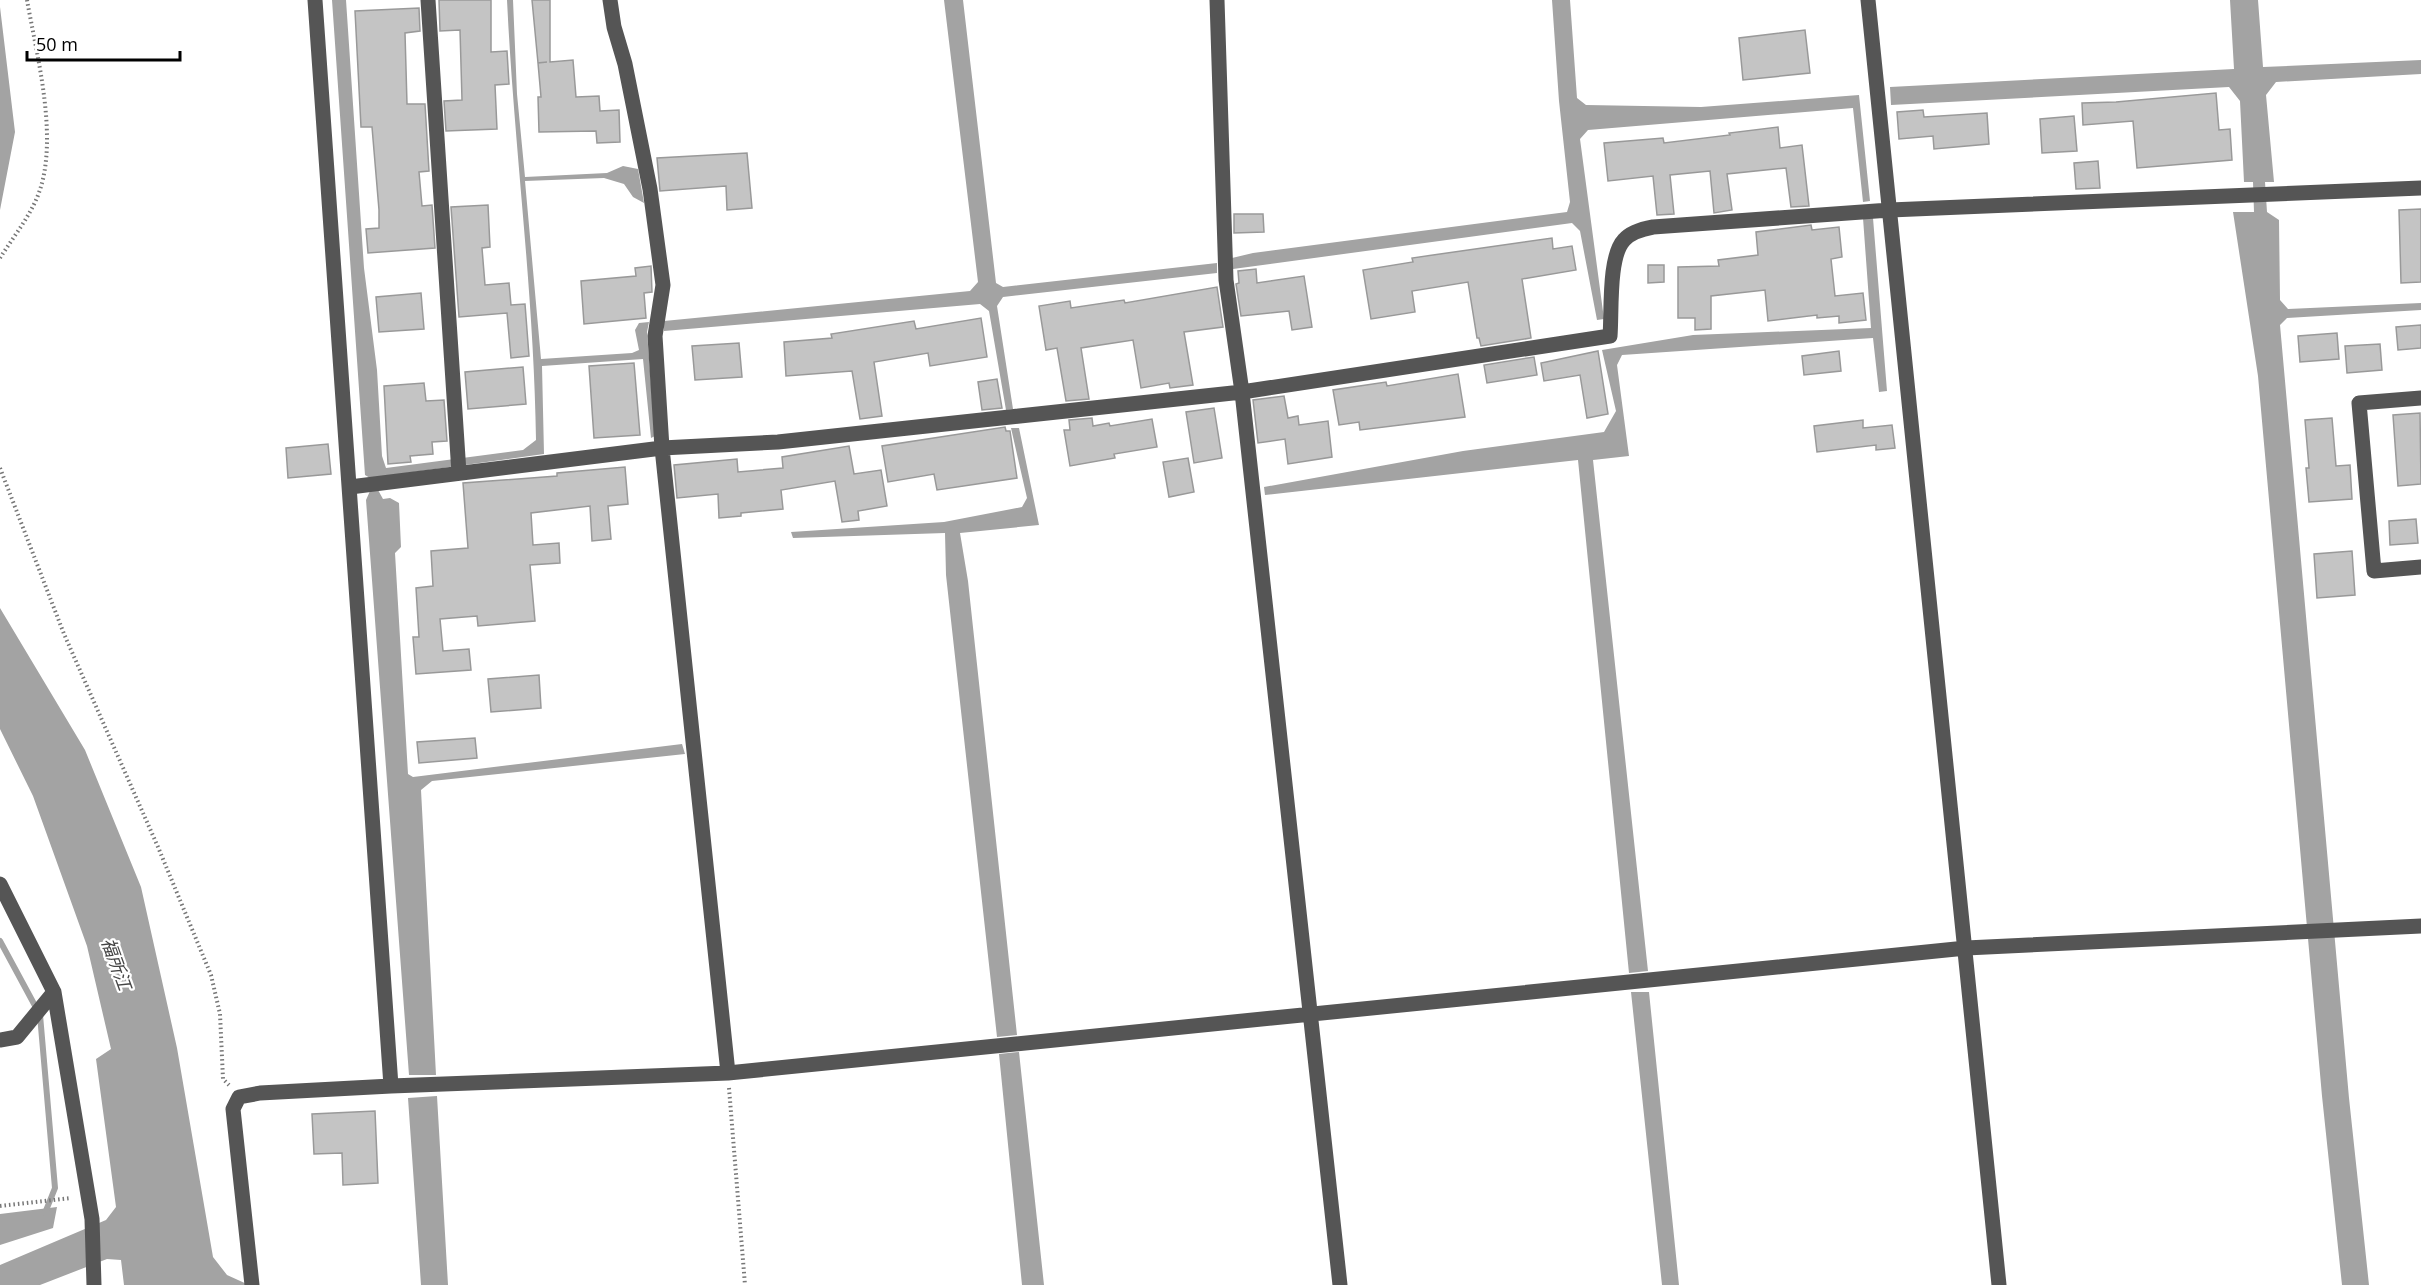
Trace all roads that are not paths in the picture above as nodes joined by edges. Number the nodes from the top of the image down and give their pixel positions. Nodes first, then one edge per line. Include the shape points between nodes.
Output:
1 (315, 0) edge
2 (428, 0) edge
3 (610, 0) edge
4 (1217, 0) edge
5 (1868, 0) edge
6 (2421, 188) edge
7 (1890, 210) junction
8 (1242, 392) junction
9 (2421, 398) edge
10 (662, 448) junction
11 (459, 473) junction
12 (350, 487) junction
13 (2421, 567) edge
14 (0, 884) edge
15 (2421, 926) edge
16 (1966, 948) junction
17 (54, 992) junction
18 (1311, 1014) junction
19 (0, 1040) edge
20 (728, 1073) junction
21 (391, 1086) junction
22 (93, 1278) edge
23 (252, 1282) edge
24 (1340, 1285) edge
25 (1999, 1285) edge

1 - 12 street
2 - 11 street
3 - 10 street via 650,189 663,285 655,336
4 - 8 street via 1226,280
5 - 7 street
6 - 7 street
7 - 8 street via 1637,230 1622,241 1615,260 1610,336
7 - 16 street
8 - 10 street via 778,442
8 - 18 street
9 - 13 street via 2359,403 2374,572
10 - 11 street
10 - 20 street
11 - 12 street
12 - 21 street
14 - 17 street
15 - 16 street
16 - 18 street
16 - 25 street
17 - 19 street via 25,1029 16,1037
17 - 22 street via 92,1219
18 - 20 street
18 - 24 street
20 - 21 street
21 - 23 street via 239,1097 233,1109

